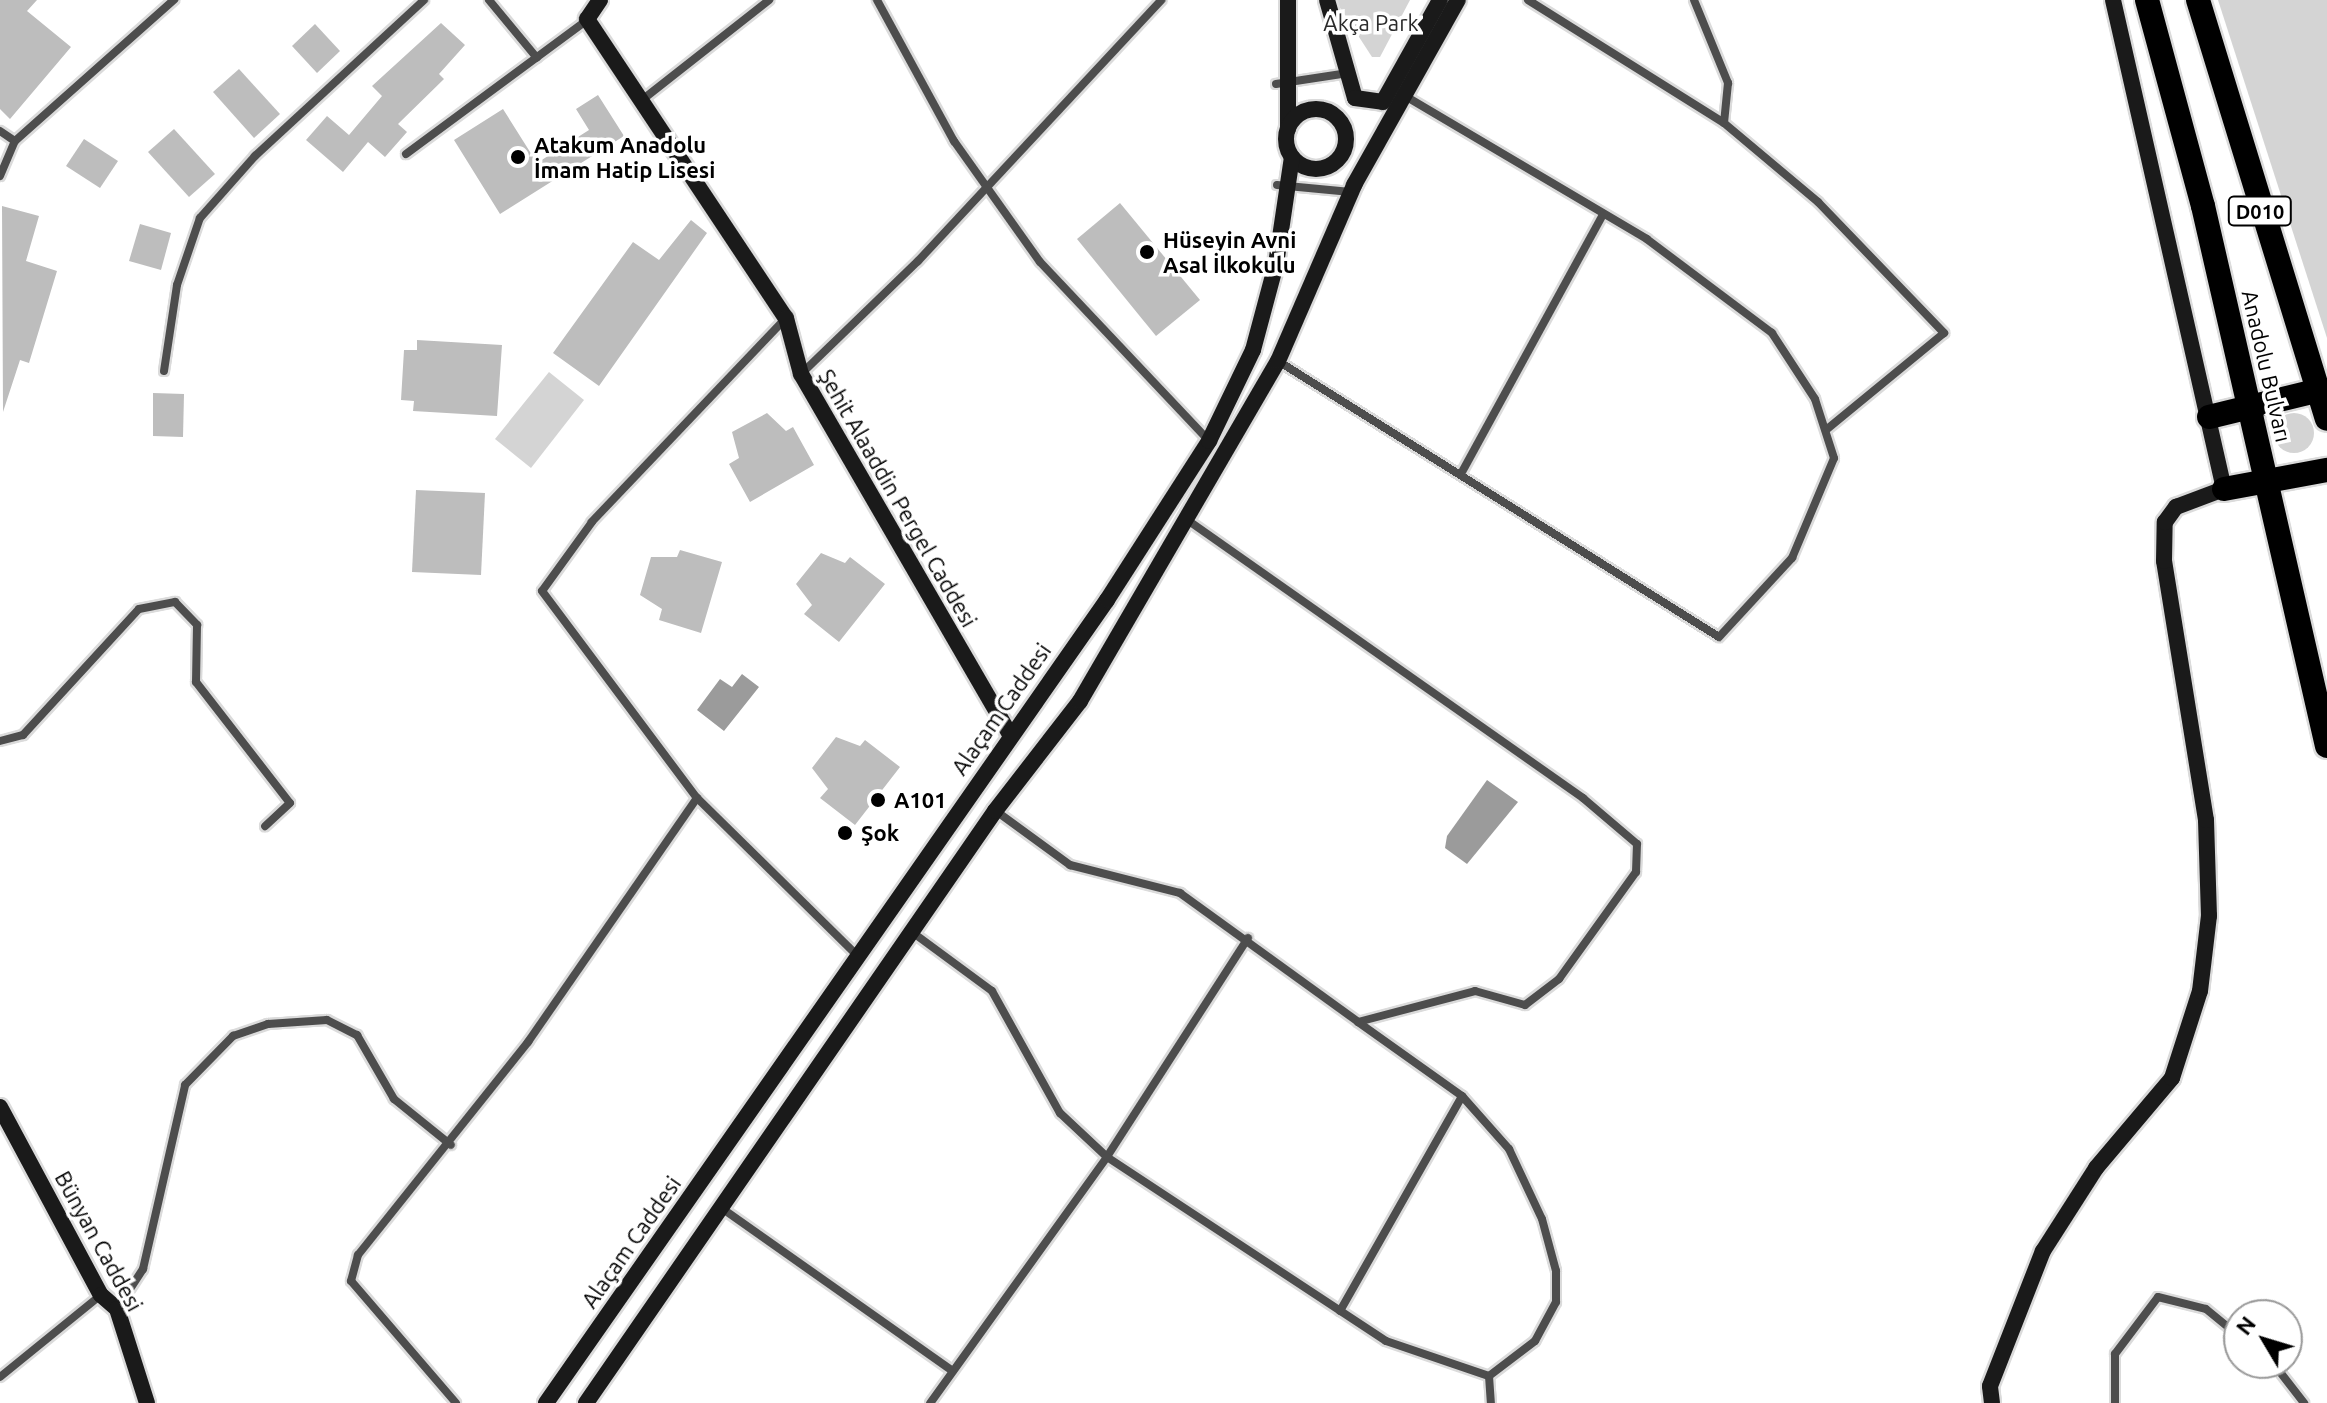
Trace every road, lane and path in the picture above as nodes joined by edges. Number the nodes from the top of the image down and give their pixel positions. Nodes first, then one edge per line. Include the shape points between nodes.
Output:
1 (174, 0) edge
2 (424, 0) edge
3 (489, 0) edge
4 (600, 0) edge
5 (769, 0) edge
6 (877, 0) edge
7 (1161, 0) edge
8 (1288, 0) edge
9 (1327, 0) edge
10 (1440, 0) edge
11 (1458, 0) edge
12 (1528, 0) edge
13 (1694, 0) edge
14 (2113, 0) edge
15 (2147, 0) edge
16 (2198, 0) edge
17 (587, 19) junction
18 (537, 58) junction
19 (1414, 61) junction
20 (1348, 73) junction
21 (1282, 84) junction
22 (1407, 97) junction
23 (1355, 98) junction
24 (641, 101) junction
25 (1724, 123) junction
26 (1342, 125) junction
27 (1288, 129) junction
28 (0, 131) edge
29 (15, 141) junction
30 (406, 154) dead end
31 (1342, 154) junction
32 (1292, 157) junction
33 (0, 176) edge
34 (1282, 186) junction
35 (985, 188) junction
36 (1352, 188) junction
37 (1603, 214) junction
38 (786, 318) junction
39 (1278, 361) junction
40 (164, 371) dead end
41 (801, 374) junction
42 (2320, 390) junction
43 (2250, 408) junction
44 (2209, 417) junction
45 (2327, 419) edge
46 (1826, 430) junction
47 (1209, 441) junction
48 (2327, 470) edge
49 (1462, 472) junction
50 (2267, 482) junction
51 (2224, 489) junction
52 (1188, 520) junction
53 (1009, 733) junction
54 (0, 741) edge
55 (2327, 746) edge
56 (697, 798) junction
57 (995, 811) junction
58 (265, 826) dead end
59 (912, 932) junction
60 (1248, 938) junction
61 (857, 955) junction
62 (1358, 1022) junction
63 (1462, 1096) junction
64 (0, 1107) edge
65 (451, 1145) junction
66 (1107, 1157) junction
67 (723, 1209) junction
68 (101, 1295) junction
69 (117, 1309) junction
70 (1340, 1311) junction
71 (2223, 1323) edge
72 (951, 1370) junction
73 (1489, 1376) junction
74 (0, 1377) edge
75 (2285, 1379) edge
76 (147, 1403) edge
77 (456, 1403) edge
78 (546, 1403) edge
79 (586, 1403) edge
80 (930, 1403) edge
81 (1491, 1403) edge
82 (1992, 1403) edge
83 (2115, 1403) edge
84 (2304, 1403) edge

1 - 29 street
2 - 40 street via 255,156 200,218 177,285
3 - 18 street
4 - 17 main road
5 - 24 street
6 - 35 street
7 - 35 street
8 - 21 main road
9 - 20 main road
10 - 19 main road
11 - 19 main road
12 - 25 street
13 - 25 street via 1728,83
14 - 44 main road
15 - 43 highway, Anadolu Bulvarı / D010
16 - 42 highway, Anadolu Bulvarı / D010
17 - 18 street
17 - 24 main road, Şehit Alaaddin Pergel Caddesi
18 - 30 street
19 - 22 main road
19 - 23 main road via 1383,102
20 - 21 street
20 - 23 main road
21 - 27 main road
22 - 36 main road
22 - 37 street
23 - 26 main road
24 - 38 main road, Şehit Alaaddin Pergel Caddesi
25 - 46 street via 1818,202 1944,333
26 - 27 main road via 1319,109 1300,114
26 - 31 main road
27 - 32 main road
28 - 29 street
29 - 33 street
31 - 32 main road via 1318,169
31 - 36 main road
32 - 34 main road, Alaçam Caddesi
34 - 36 street
34 - 47 main road, Alaçam Caddesi via 1253,350
35 - 41 street
35 - 47 street via 1040,262
36 - 39 main road
37 - 46 street via 1772,333 1815,399
37 - 49 street
38 - 41 main road, Şehit Alaaddin Pergel Caddesi
38 - 56 street via 592,522 542,591
39 - 49 street
39 - 52 main road
41 - 53 main road, Şehit Alaaddin Pergel Caddesi
42 - 43 highway
42 - 45 highway, Anadolu Bulvarı / D010
43 - 44 highway
43 - 50 highway, Anadolu Bulvarı / D010
44 - 51 main road
46 - 49 street via 1834,458 1792,558 1719,637
47 - 53 main road, Alaçam Caddesi via 1107,600
48 - 50 highway
50 - 51 highway
50 - 55 highway, Anadolu Bulvarı / D010
51 - 82 main road via 2176,507 2165,522 2164,561 2206,820 2209,916 2200,991 2172,1078 2096,1168 2043,1251 1990,1386
52 - 57 main road via 1080,701
52 - 62 street via 1381,651 1637,844 1636,872 1618,898 1559,979 1525,1005 1475,991
53 - 61 main road, Alaçam Caddesi
54 - 58 street via 23,735 139,609 175,602 197,625 196,682 290,803
56 - 61 street
56 - 65 street
57 - 59 main road
57 - 60 street via 1070,865 1180,893
59 - 66 street via 992,991 1060,1113
59 - 67 main road
60 - 62 street
60 - 66 street
61 - 78 main road, Alaçam Caddesi
62 - 63 street
63 - 70 street
63 - 73 street via 1509,1149 1556,1271 1545,1327
64 - 68 main road, Bünyan Caddesi
65 - 69 street via 394,1099 357,1035 327,1020 268,1024 233,1036 185,1085 143,1269
65 - 77 street via 358,1255 351,1281
66 - 70 street
66 - 72 street
67 - 72 street
67 - 79 main road
68 - 69 main road, Bünyan Caddesi
68 - 74 street
69 - 76 main road, Bünyan Caddesi
70 - 73 street via 1386,1341
71 - 83 street via 2206,1309 2158,1297 2115,1354
72 - 80 street
73 - 81 street
75 - 84 street

